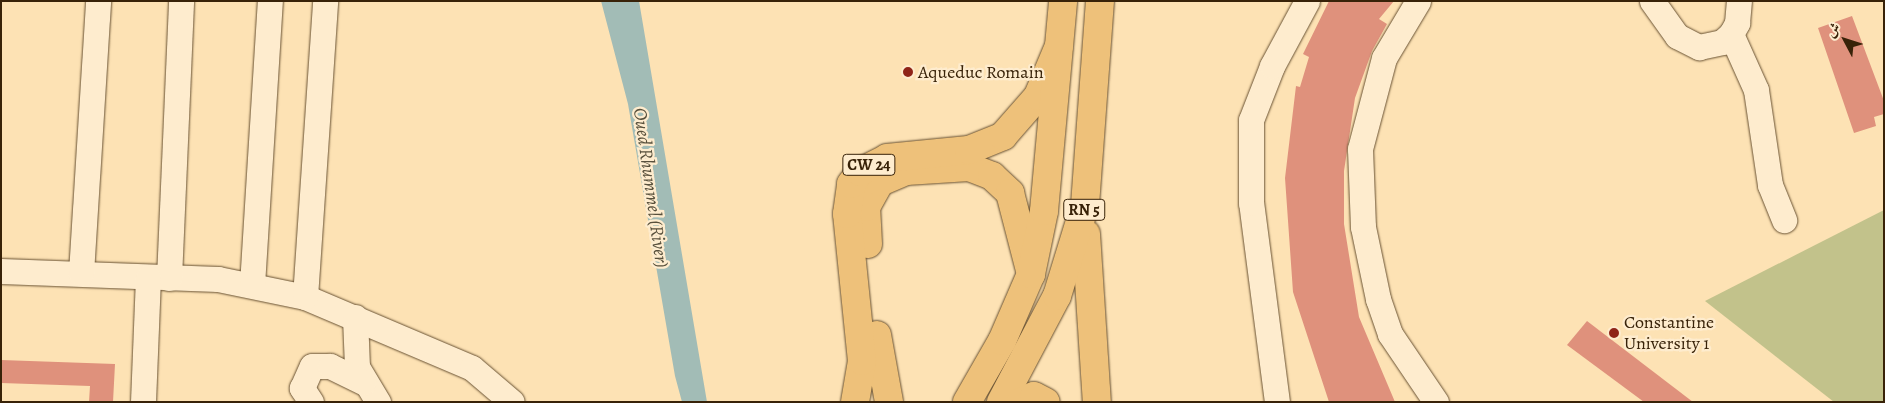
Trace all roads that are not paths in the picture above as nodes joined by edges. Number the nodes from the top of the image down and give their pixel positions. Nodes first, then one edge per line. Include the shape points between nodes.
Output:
1 (98, 1) edge
2 (181, 1) edge
3 (270, 1) edge
4 (325, 1) edge
5 (1063, 1) edge
6 (1100, 1) edge
7 (1307, 1) edge
8 (1418, 1) edge
9 (1652, 1) edge
10 (1738, 1) edge
11 (1731, 34) junction
12 (1059, 46) junction
13 (1085, 205) junction
14 (1784, 220) dead end
15 (1, 271) edge
16 (81, 273) junction
17 (1031, 274) junction
18 (158, 278) junction
19 (252, 285) junction
20 (305, 297) junction
21 (355, 317) junction
22 (363, 382) junction
23 (969, 399) edge
24 (143, 402) edge
25 (311, 402) edge
26 (378, 402) edge
27 (512, 402) edge
28 (855, 402) edge
29 (889, 402) edge
30 (1002, 402) edge
31 (1021, 402) edge
32 (1046, 402) edge
33 (1097, 402) edge
34 (1277, 402) edge
35 (1436, 402) edge

1 - 16 street
2 - 18 street
3 - 19 street
4 - 20 street
5 - 12 highway, RN 5
6 - 13 highway, RN 5
7 - 34 street via 1272,66 1251,120 1251,203
8 - 35 street via 1384,58 1360,149 1364,227 1378,299 1390,334
9 - 11 street via 1687,44 1711,46
10 - 11 street via 1737,23
11 - 14 street via 1756,90 1770,185
12 - 17 highway, RN 5 via 1044,211
12 - 28 highway, CW 24 via 1038,96 1003,136 968,150 879,160 860,172 851,184 847,214 862,361
13 - 30 highway, RN 5 via 1057,296
13 - 33 highway via 1086,283
15 - 16 street
16 - 18 street
17 - 23 highway, RN 5 via 1002,341
17 - 29 highway, CW 24 via 1015,204 992,176 957,167 906,171 880,182 866,207 866,222 881,371
18 - 19 street
18 - 24 street
19 - 20 street
20 - 21 street
21 - 22 street via 354,351
21 - 27 street via 472,368
22 - 25 street via 330,366 312,366 302,388
22 - 26 street
31 - 32 highway via 1034,396

